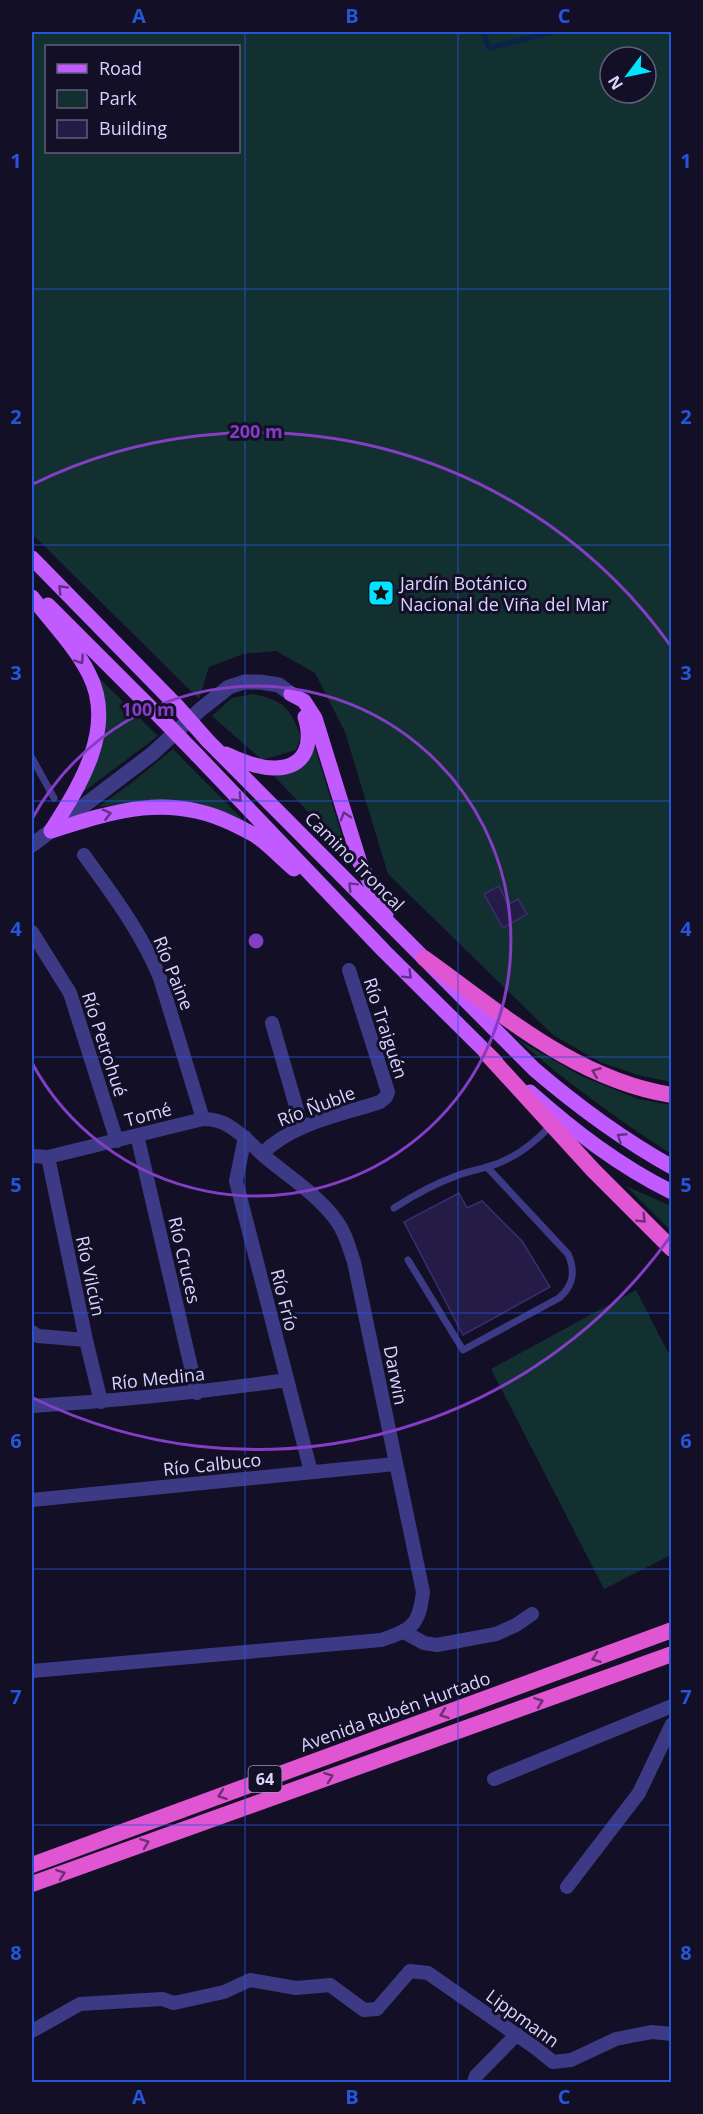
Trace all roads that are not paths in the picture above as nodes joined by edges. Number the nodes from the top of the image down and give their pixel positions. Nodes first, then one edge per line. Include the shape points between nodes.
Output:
1 (32, 558) edge
2 (32, 588) edge
3 (32, 597) edge
4 (291, 694) junction
5 (212, 744) junction
6 (32, 758) edge
7 (54, 798) dead end
8 (51, 831) junction
9 (32, 844) edge
10 (84, 855) dead end
11 (393, 928) junction
12 (32, 932) edge
13 (367, 933) junction
14 (424, 958) junction
15 (349, 970) dead end
16 (272, 1023) dead end
17 (487, 1053) junction
18 (672, 1095) edge
19 (386, 1097) joint
20 (203, 1119) junction
21 (552, 1125) junction
22 (302, 1128) junction
23 (137, 1135) junction
24 (245, 1137) junction
25 (117, 1141) junction
26 (262, 1154) junction
27 (32, 1156) edge
28 (48, 1156) junction
29 (487, 1167) junction
30 (672, 1167) edge
31 (672, 1192) edge
32 (394, 1208) dead end
33 (672, 1249) edge
34 (408, 1260) dead end
35 (32, 1332) edge
36 (86, 1340) junction
37 (287, 1380) junction
38 (197, 1393) junction
39 (101, 1402) junction
40 (32, 1406) edge
41 (395, 1464) junction
42 (311, 1472) junction
43 (32, 1500) edge
44 (532, 1614) dead end
45 (672, 1625) edge
46 (672, 1630) edge
47 (404, 1632) junction
48 (651, 1638) junction
49 (672, 1654) edge
50 (32, 1671) edge
51 (672, 1706) edge
52 (672, 1724) edge
53 (494, 1779) dead end
54 (32, 1865) edge
55 (32, 1884) edge
56 (567, 1887) dead end
57 (32, 2031) edge
58 (517, 2034) junction
59 (672, 2034) edge
60 (474, 2082) edge

5 -> 1 main road, Camino Troncal, bridge
2 -> 13 main road, bridge
3 -> 8 main road via 81,659 91,676 98,708 96,742 86,771
4 - 5 main road via 304,713 309,736 305,754 296,761 275,769 243,762
4 - 8 street via 279,685 260,682 229,687 152,754
11 -> 4 main road via 360,863 315,718 304,701
11 -> 5 main road, Camino Troncal
6 - 7 lane
8 - 9 street
8 -> 13 main road via 110,812 149,807 211,814 255,835
10 - 20 street, Río Paine via 152,957
11 - 14 main road, Camino Troncal
12 - 25 street, Río Petrohué via 70,993
13 -> 17 main road
18 -> 14 highway via 621,1082 584,1067 550,1048
30 -> 14 main road, Camino Troncal via 621,1137 562,1093
15 - 19 street, Río Traiguén via 388,1092
16 - 22 street
17 - 21 highway
17 - 31 main road via 569,1127 614,1160
19 - 22 street, Río Ñuble
20 - 23 street, Tomé
20 - 24 street, Tomé via 230,1126
21 - 29 lane via 524,1150
21 -> 33 highway
22 - 26 street, Río Ñuble via 273,1143
23 - 25 street, Tomé
23 - 38 street, Río Cruces
24 - 26 street, Tomé
24 - 37 street, Río Frío via 236,1181
25 - 28 street, Tomé
26 - 41 street, Darwin via 308,1191 336,1219 345,1236 364,1305
27 - 28 street, Tomé
28 - 36 street, Río Vilcún
29 - 32 lane via 443,1181
29 - 34 lane via 568,1254 573,1270 565,1293 463,1350
35 - 36 street via 38,1336
36 - 39 street, Río Vilcún
37 - 38 street, Río Medina
37 - 42 street, Río Frío
38 - 39 street, Río Medina
39 - 40 street, Río Medina
41 - 42 street, Río Calbuco
41 - 47 street, Darwin via 423,1592 420,1615
42 - 43 street, Río Calbuco
44 - 47 street via 496,1634 437,1645
45 - 48 highway
46 - 48 highway, Avenida Rubén Hurtado / 64
47 - 50 street via 360,1643
48 -> 54 highway, Avenida Rubén Hurtado / 64
55 -> 49 highway, 64
51 - 53 street
52 - 56 street via 639,1793
57 - 58 street, Lippmann via 80,2004 162,2000 174,2003 224,1992 250,1980 296,1988 330,1986 364,2010 371,2010 410,1971 428,1973
58 - 59 street, Lippmann via 553,2062 571,2060 616,2039 652,2032
58 - 60 street

